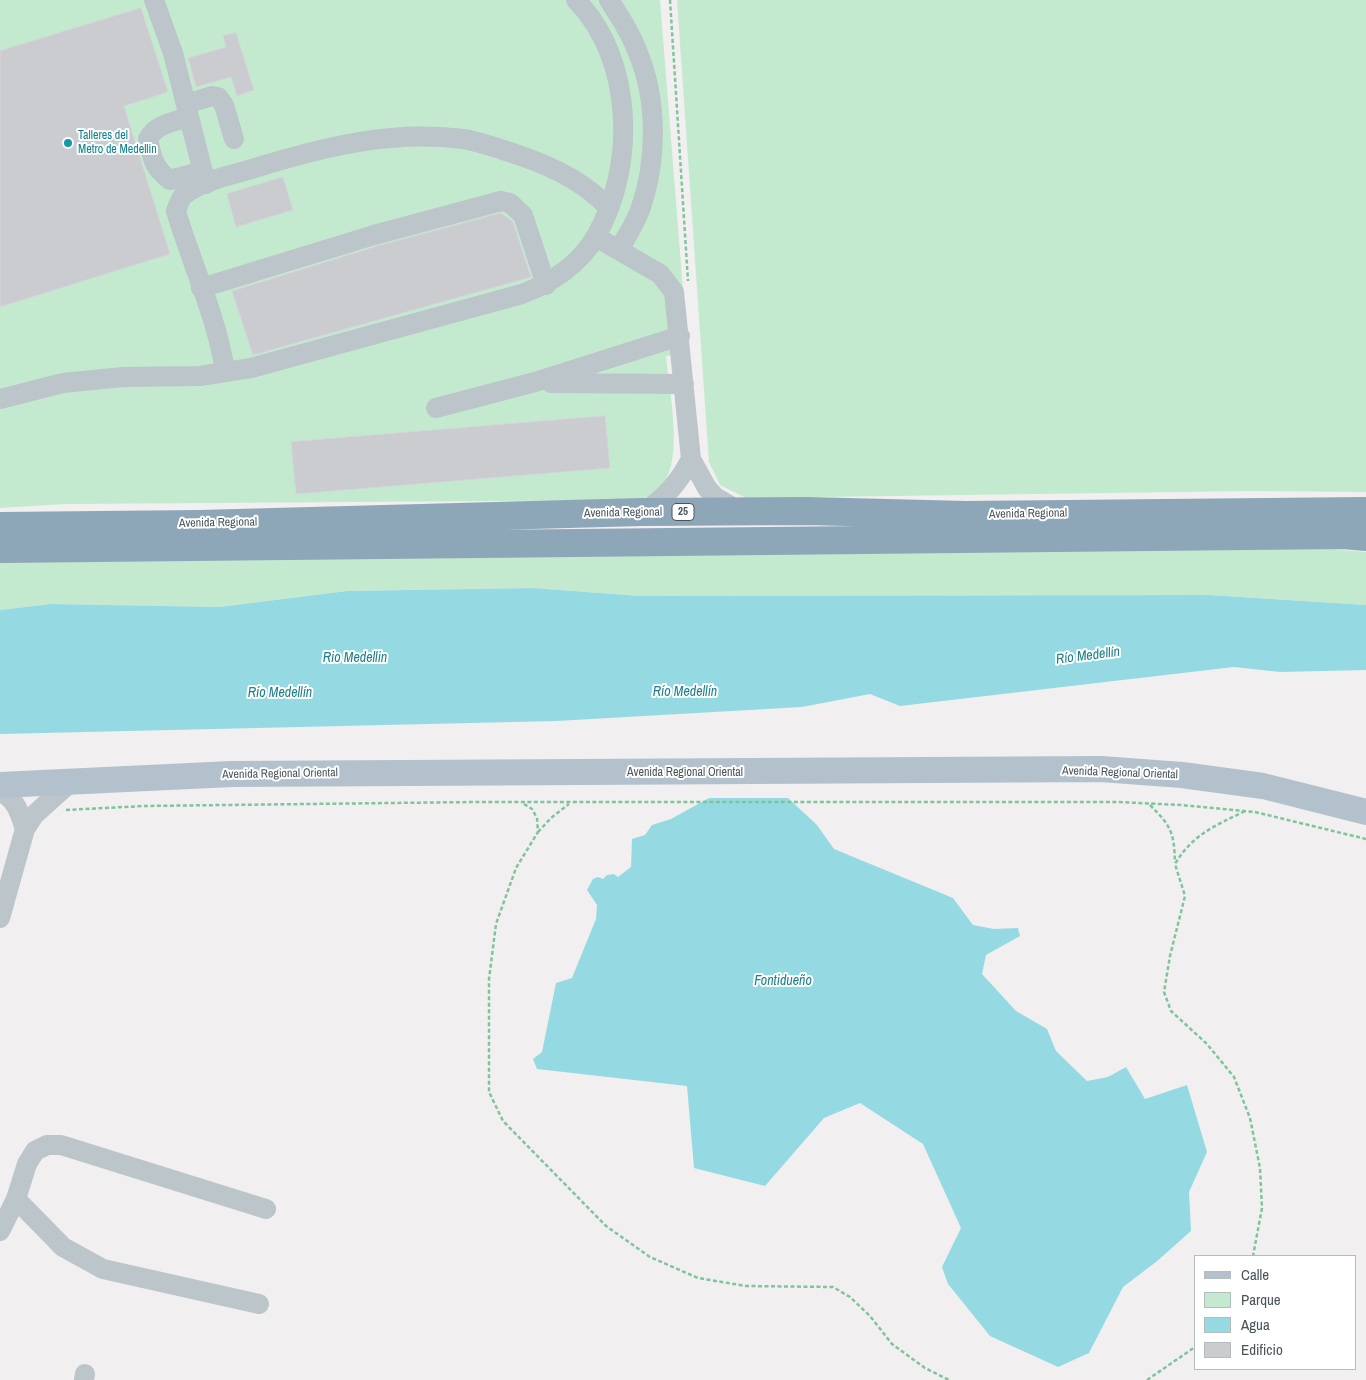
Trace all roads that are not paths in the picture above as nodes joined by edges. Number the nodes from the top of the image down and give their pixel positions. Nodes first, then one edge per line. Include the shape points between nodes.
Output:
1 (154, 0) edge
2 (576, 0) edge
3 (609, 0) edge
4 (188, 110) junction
5 (234, 139) dead end
6 (205, 177) junction
7 (608, 207) junction
8 (596, 237) junction
9 (619, 250) junction
10 (546, 285) junction
11 (201, 288) junction
12 (680, 336) junction
13 (225, 372) junction
14 (535, 382) junction
15 (684, 384) junction
16 (0, 399) edge
17 (436, 408) dead end
18 (691, 459) junction
19 (1366, 510) edge
20 (642, 512) junction
21 (740, 512) junction
22 (0, 526) edge
23 (1366, 537) edge
24 (0, 549) edge
25 (74, 780) junction
26 (0, 785) edge
27 (0, 792) edge
28 (1366, 812) edge
29 (25, 829) junction
30 (0, 918) edge
31 (16, 1199) junction
32 (266, 1209) dead end
33 (0, 1231) edge
34 (259, 1304) dead end

1 - 4 street via 173,53
2 - 7 street via 600,34 614,62 621,95 622,160
3 - 9 street via 639,55 653,122 649,182 639,212
4 - 5 street via 212,96 218,97 224,105
4 - 6 street
4 - 6 street via 152,132 148,140 155,169 170,180
6 - 7 street via 318,149 382,138 464,139 537,161 571,177 594,192
6 - 11 street via 183,196 176,211
7 - 8 street
8 - 9 street
8 - 10 street via 567,270
9 - 12 street via 660,274 674,292
10 - 11 street via 523,214 510,202 501,201 374,235
10 - 13 street via 251,368
11 - 13 street
12 - 14 street
12 - 15 street
13 - 16 street via 200,376 123,376 63,383
14 - 15 street
14 - 17 street
15 - 18 street
18 - 20 street via 671,491
18 - 21 street via 715,497
19 - 21 highway, Avenida Regional / 25 via 966,515
20 - 21 highway, Avenida Regional / 25
20 - 22 highway, Avenida Regional / 25
23 - 24 highway, Avenida Regional
25 - 26 main road, Avenida Regional Oriental
25 - 28 main road, Avenida Regional Oriental via 242,774 1101,769 1263,786
25 - 29 street via 38,811
27 - 29 street via 17,806
29 - 30 street
31 - 32 street via 35,1151 47,1144 61,1145
31 - 33 street
31 - 34 street via 63,1247 103,1269

